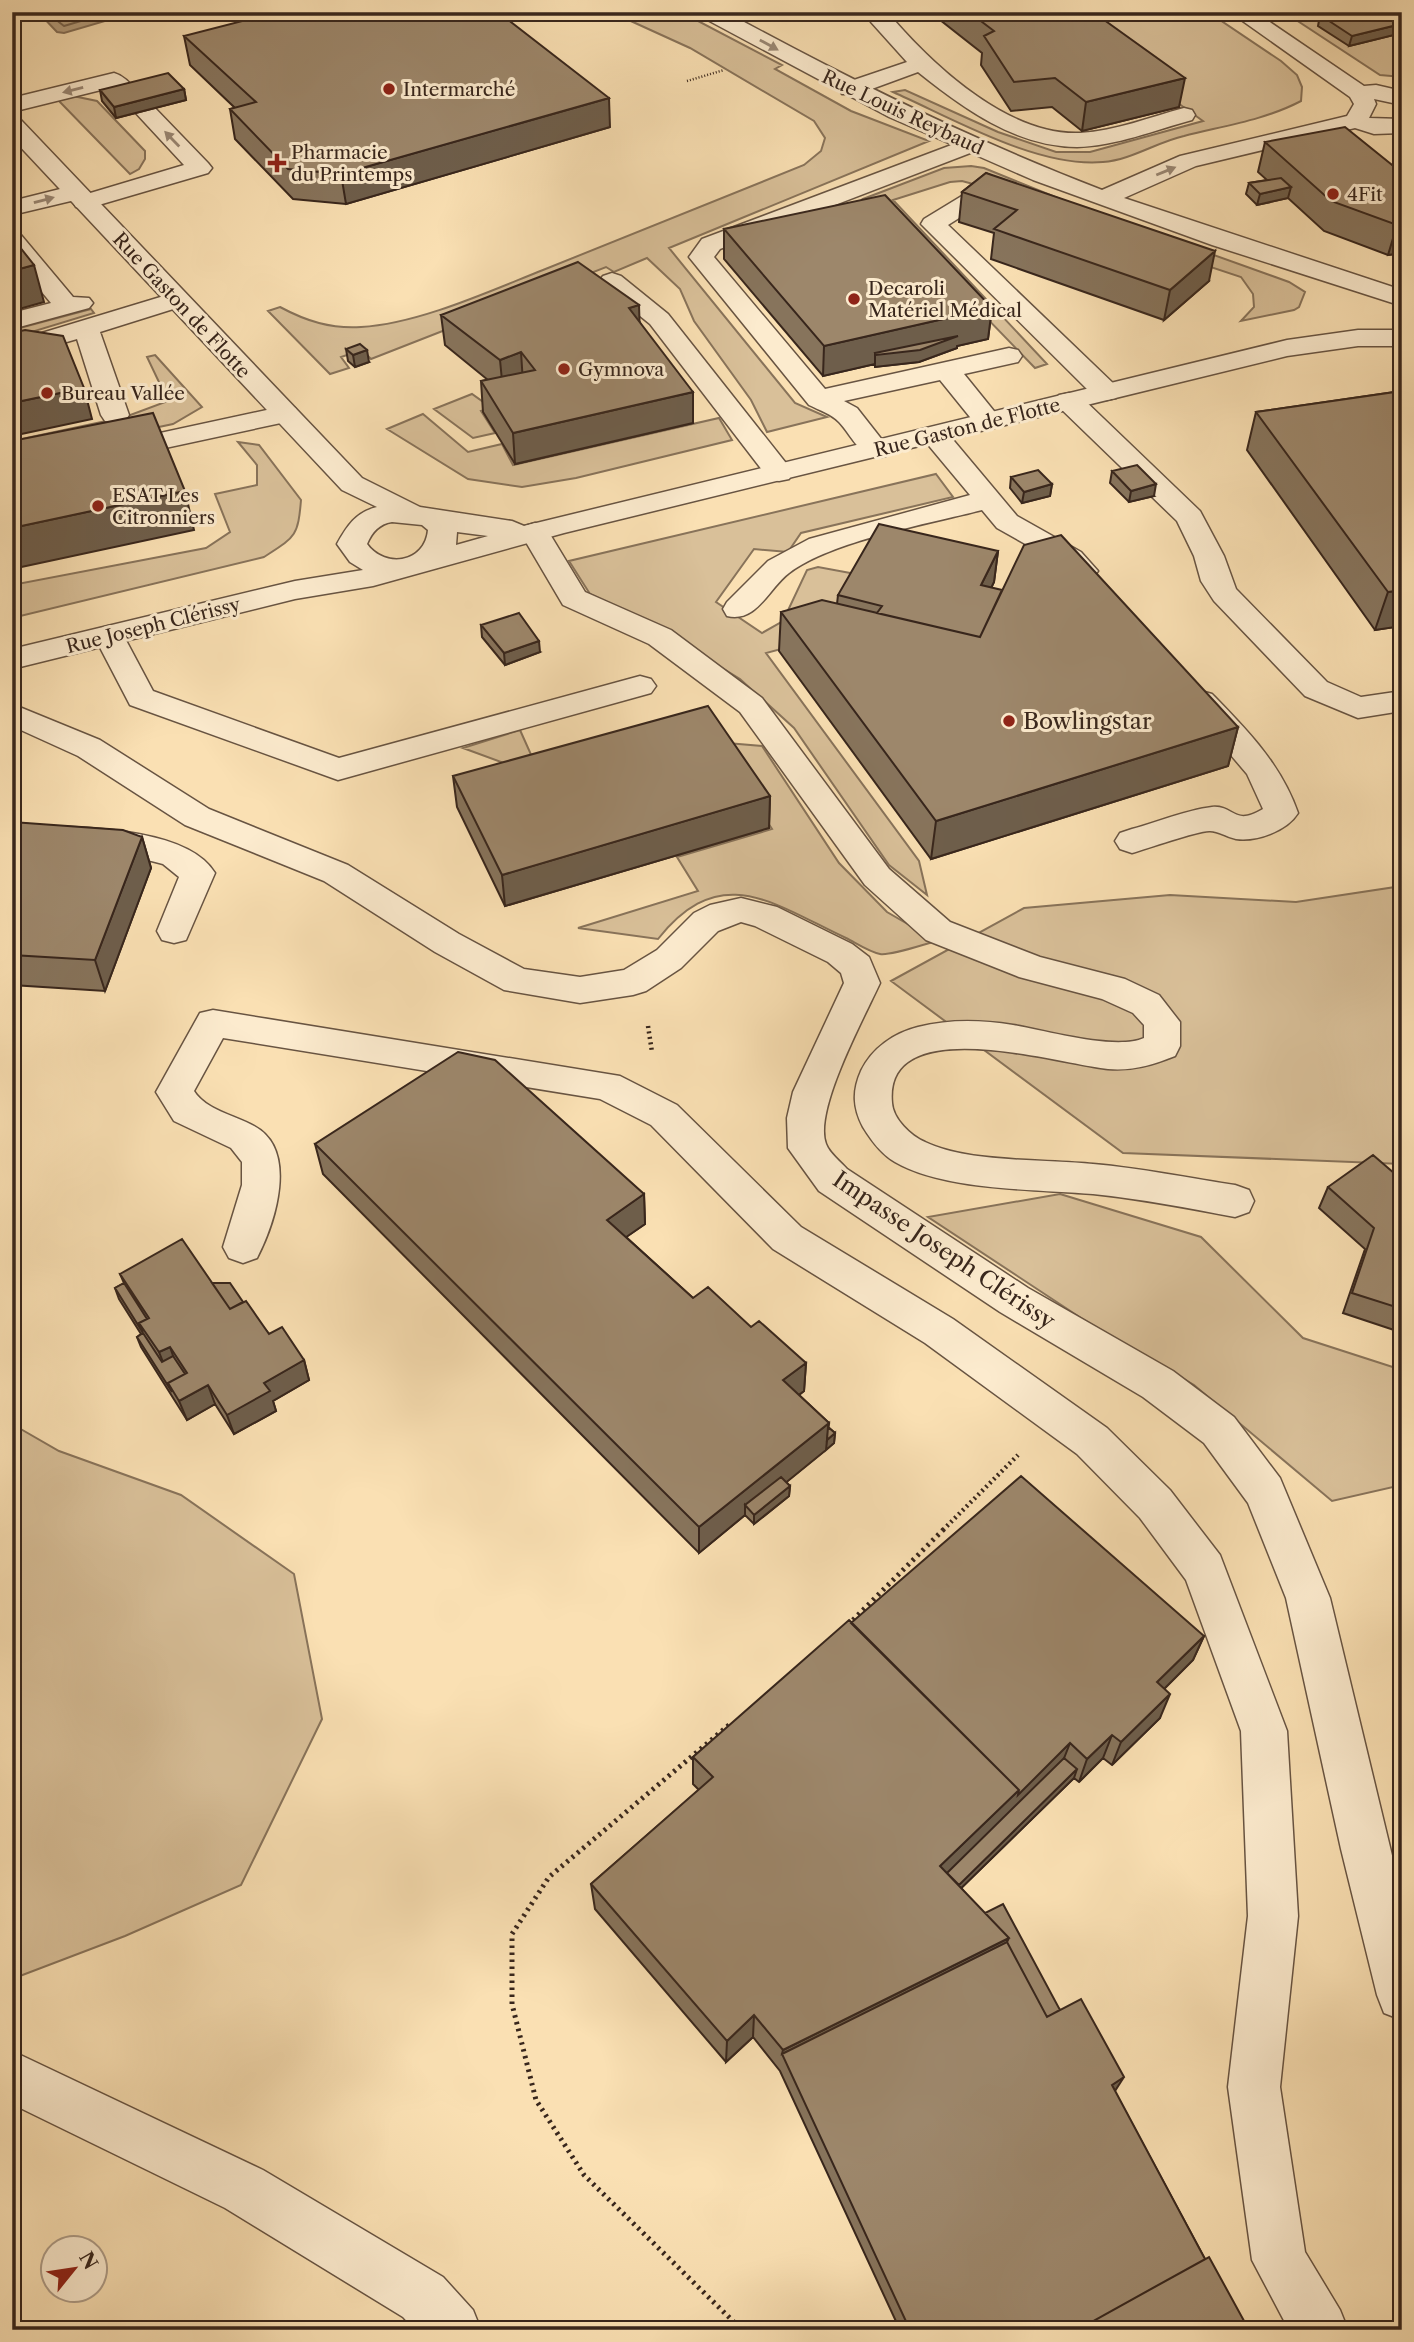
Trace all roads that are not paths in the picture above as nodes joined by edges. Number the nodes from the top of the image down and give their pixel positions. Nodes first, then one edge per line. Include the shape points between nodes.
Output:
1 (709, 12) edge
2 (903, 12) edge
3 (1240, 12) edge
4 (921, 64) junction
5 (850, 89) junction
6 (1359, 93) junction
7 (1402, 98) edge
8 (12, 106) edge
9 (1184, 115) edge
10 (1356, 121) junction
11 (12, 124) edge
12 (1402, 126) edge
13 (970, 145) junction
14 (978, 196) edge
15 (80, 197) junction
16 (1103, 198) junction
17 (12, 208) edge
18 (12, 240) edge
19 (1332, 277) junction
20 (612, 281) dead end
21 (169, 291) junction
22 (1402, 298) edge
23 (67, 306) junction
24 (12, 321) edge
25 (86, 328) junction
26 (1391, 337) edge
27 (12, 350) edge
28 (1009, 356) dead end
29 (946, 370) junction
30 (1106, 392) junction
31 (819, 399) junction
32 (1069, 401) junction
33 (285, 414) junction
34 (115, 415) dead end
35 (988, 421) junction
36 (934, 435) junction
37 (876, 450) junction
38 (12, 473) edge
39 (779, 474) junction
40 (352, 484) junction
41 (989, 499) junction
42 (421, 515) junction
43 (535, 532) junction
44 (354, 537) junction
45 (414, 565) junction
46 (1098, 588) edge
47 (295, 590) junction
48 (738, 609) dead end
49 (109, 636) junction
50 (12, 659) edge
51 (1179, 677) edge
52 (640, 686) dead end
53 (1402, 701) edge
54 (12, 714) edge
55 (12, 836) edge
56 (1132, 841) dead end
57 (174, 931) dead end
58 (1235, 1201) dead end
59 (243, 1247) dead end
60 (1402, 1995) edge
61 (12, 2077) edge
62 (453, 2330) edge
63 (1320, 2330) edge

1 -> 5 street, Rue Louis Reybaud
2 - 4 street via 879,17
3 - 6 street
4 - 5 street
4 - 9 street via 1001,118 1063,139 1094,138
5 - 13 street, Rue Louis Reybaud
6 - 7 street
6 - 10 street via 1365,104
15 -> 8 street via 200,168 114,80
10 - 12 street via 1374,127
16 -> 10 street via 1188,162
11 - 15 street, Rue Gaston de Flotte
13 - 16 street, Rue Louis Reybaud
13 - 31 street via 711,244 701,257
14 - 30 street via 933,224
17 -> 15 street
15 - 21 street, Rue Gaston de Flotte
16 - 19 street, Rue Louis Reybaud
18 - 23 street
19 - 22 street, Rue Louis Reybaud
19 - 26 street, Rue Louis Reybaud via 1375,312
20 - 39 street via 659,319
21 - 23 street via 110,295
21 - 25 street
21 - 33 street, Rue Gaston de Flotte
23 - 24 street
25 - 27 street
25 - 34 street
26 - 30 street, Rue Gaston de Flotte via 1287,348
28 - 29 street
29 - 31 street
29 - 35 street
30 - 32 street, Rue Gaston de Flotte
31 - 37 street via 847,414
32 - 35 street, Rue Gaston de Flotte
32 - 53 street via 1190,517 1226,595 1315,690 1359,708
33 - 38 street
33 - 40 street, Rue Gaston de Flotte
35 - 36 street, Rue Gaston de Flotte
36 - 37 street, Rue Gaston de Flotte
36 - 41 street
37 - 39 street, Rue Gaston de Flotte
39 - 43 street, Rue Gaston de Flotte
40 - 42 street, Rue Gaston de Flotte
40 - 44 street
41 - 46 street via 1006,522 1071,558
41 - 48 street via 819,545 778,567
42 - 43 street, Rue Gaston de Flotte
42 - 44 street, Rue Gaston de Flotte via 379,516
42 - 45 street via 443,528 445,541 439,552
43 - 45 street, Rue Gaston de Flotte
43 - 58 street via 574,598 660,637 751,705 877,877 938,931 1032,968 1112,988 1146,1004 1162,1022 1162,1046 1139,1055 960,1035 935,1035 904,1047 882,1066 873,1089 875,1112 890,1135 911,1153 954,1166 1108,1181
44 - 45 street, Rue Gaston de Flotte via 356,554 368,562 385,567
44 - 47 street, Rue Joseph Clérissy
45 - 47 street, Rue Joseph Clérissy
47 - 49 street, Rue Joseph Clérissy
49 - 50 street, Rue Joseph Clérissy
49 - 52 street via 141,698 338,769
51 - 56 street via 1260,765 1276,792 1281,813 1260,827 1229,828 1214,818
54 - 60 street, Impasse Joseph Clérissy via 89,748 197,817 336,873 517,981 580,989 633,982 669,959 706,922 741,910 765,915 840,953 856,966 862,983 812,1092 806,1118 807,1148 833,1180 1014,1300 1158,1384 1219,1430 1265,1492 1308,1598
55 - 57 street via 136,845 175,856 198,873
59 - 63 street via 261,1185 261,1158 244,1138 187,1111 175,1092 214,1023 607,1086 664,1115 788,1238 939,1331 1092,1441 1155,1504 1204,1569 1264,1731 1273,1916 1254,2087 1279,2260
61 - 62 street via 244,2189 423,2297

